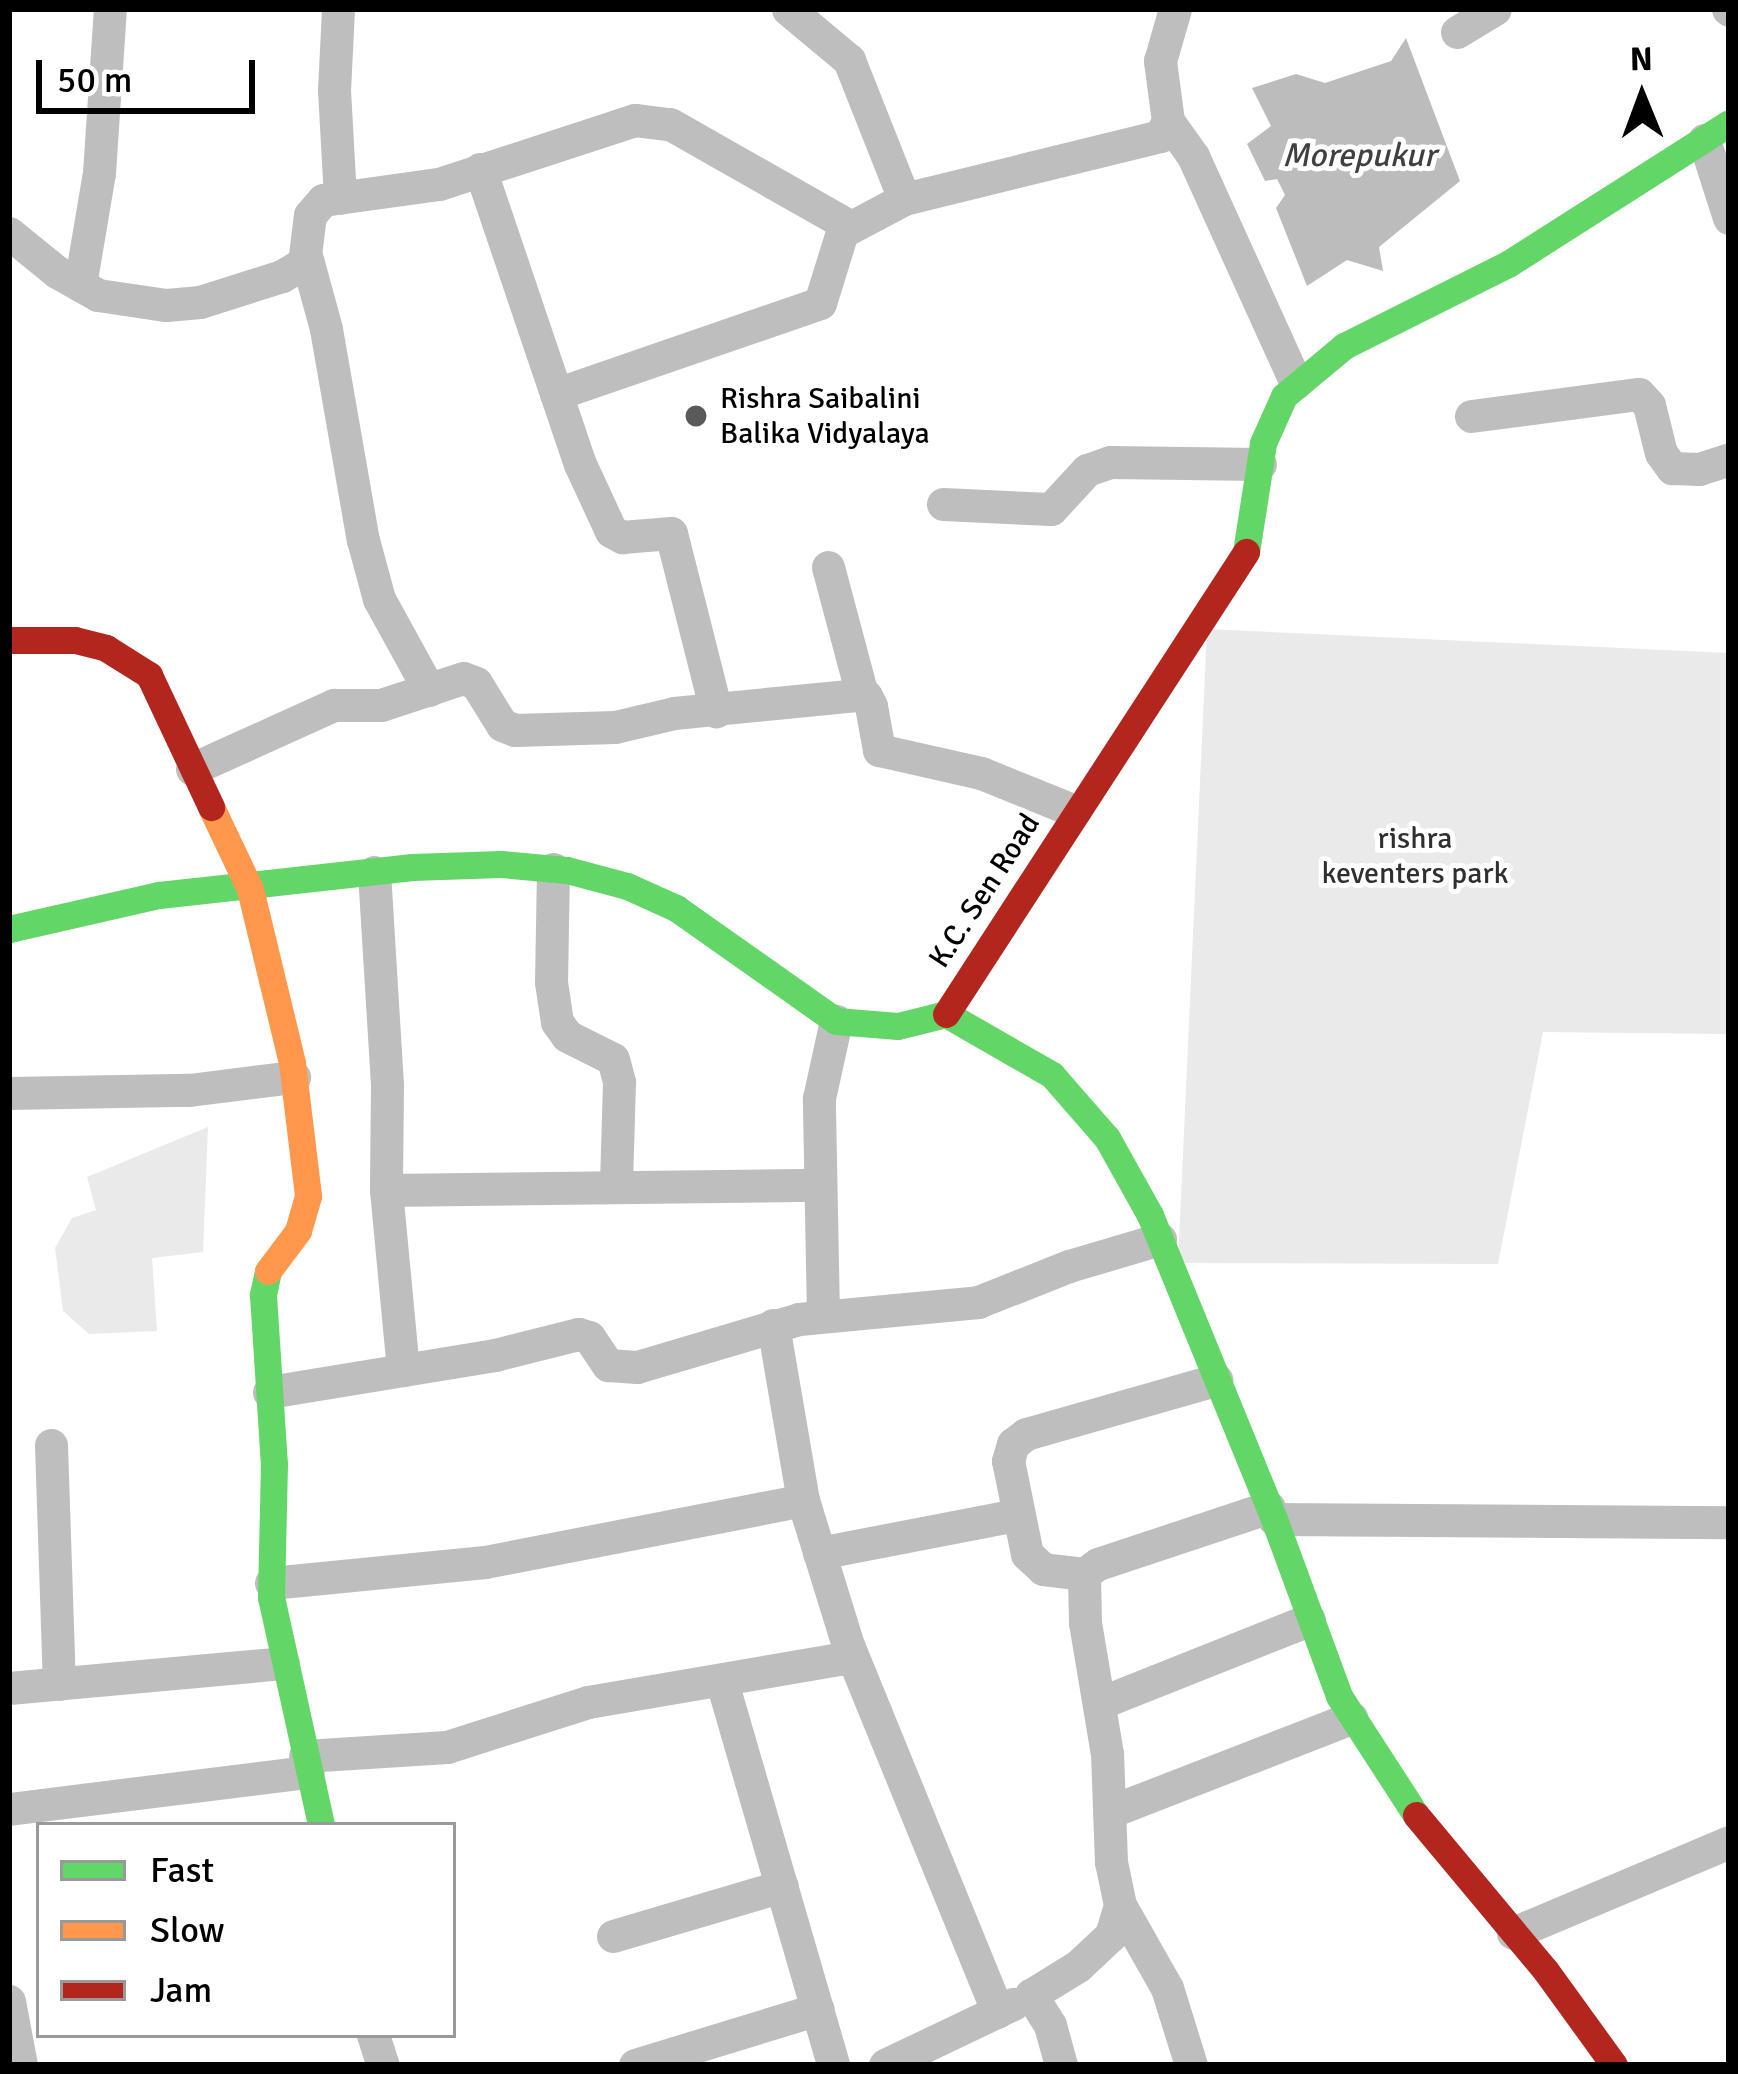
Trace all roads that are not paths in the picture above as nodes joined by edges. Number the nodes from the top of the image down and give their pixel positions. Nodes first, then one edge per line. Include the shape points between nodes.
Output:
1 (110, 9) edge
2 (338, 9) edge
3 (788, 9) edge
4 (1175, 9) edge
5 (1495, 9) edge
6 (1456, 32) dead end
7 (1168, 122) junction
8 (1716, 132) edge
9 (480, 169) junction
10 (340, 198) junction
11 (904, 199) junction
12 (1729, 218) edge
13 (850, 226) junction
14 (9, 233) edge
15 (307, 259) junction
16 (80, 285) junction
17 (1296, 383) junction
18 (556, 394) junction
19 (1471, 416) dead end
20 (1729, 459) edge
21 (1260, 464) junction
22 (943, 504) dead end
23 (828, 567) dead end
24 (9, 640) edge
25 (429, 690) junction
26 (862, 695) junction
27 (716, 711) junction
28 (192, 769) junction
29 (1076, 811) junction
30 (553, 869) junction
31 (374, 872) junction
32 (250, 889) junction
33 (9, 929) edge
34 (946, 1014) junction
35 (836, 1022) junction
36 (295, 1077) junction
37 (9, 1093) edge
38 (616, 1185) junction
39 (819, 1185) junction
40 (386, 1190) junction
41 (1160, 1239) junction
42 (823, 1316) junction
43 (773, 1325) junction
44 (403, 1370) junction
45 (1216, 1380) junction
46 (269, 1392) junction
47 (50, 1445) dead end
48 (803, 1500) junction
49 (1271, 1513) junction
50 (1016, 1515) junction
51 (1729, 1522) edge
52 (818, 1553) junction
53 (1084, 1574) junction
54 (271, 1583) junction
55 (1309, 1620) junction
56 (853, 1657) junction
57 (284, 1663) junction
58 (722, 1682) junction
59 (59, 1684) junction
60 (9, 1688) edge
61 (1100, 1703) junction
62 (1351, 1718) junction
63 (306, 1764) junction
64 (9, 1809) edge
65 (1109, 1812) junction
66 (320, 1822) edge
67 (1729, 1842) edge
68 (782, 1886) junction
69 (1120, 1905) junction
70 (1513, 1933) junction
71 (613, 1936) dead end
72 (1031, 1995) junction
73 (9, 2001) edge
74 (818, 2009) junction
75 (10, 2010) edge
76 (998, 2012) junction
77 (20, 2065) edge
78 (635, 2065) edge
79 (832, 2065) edge
80 (885, 2065) edge
81 (1061, 2065) edge
82 (1190, 2065) edge
83 (1614, 2065) edge

1 - 16 street via 99,173
2 - 10 street
3 - 11 street via 849,60
4 - 7 street via 1160,61
5 - 6 street
7 - 11 street via 1160,136
7 - 17 street via 1193,156
8 - 12 street
8 - 17 street, K.C. Sen Road via 1508,264 1344,346
9 - 10 street via 411,190
9 - 13 street via 613,124 659,122
9 - 18 street
10 - 15 street via 313,208
11 - 13 street
13 - 18 street via 839,237 820,303
14 - 16 street
15 - 16 street via 282,276 200,302 123,301
15 - 25 street via 362,540 379,599
17 - 21 street, K.C. Sen Road via 1268,424
18 - 27 street via 611,531 671,533
19 - 20 street via 1639,394 1672,467
21 - 22 street via 1110,462 1087,470 1051,508
21 - 29 street, K.C. Sen Road via 1248,548
23 - 26 street
24 - 28 street via 75,640 133,660 164,699
25 - 27 street via 469,678 502,725 515,730 615,727
25 - 28 street via 381,705 334,705
26 - 27 street
26 - 29 street via 879,750 981,773
28 - 32 street
29 - 34 street, K.C. Sen Road
30 - 31 street
30 - 35 street via 627,886 676,908
30 - 38 street via 557,1022 567,1036 614,1060
31 - 32 street
31 - 40 street
32 - 33 street via 159,895
32 - 36 street
34 - 35 street, K.C. Sen Road via 898,1026
34 - 41 street via 1037,1065 1075,1097 1131,1178
35 - 39 street via 821,1083
36 - 37 street via 189,1090
36 - 46 street via 308,1196 298,1232 267,1274
38 - 39 street
38 - 40 street
39 - 42 street
40 - 44 street
41 - 42 street via 978,1302
41 - 45 street
42 - 43 street
43 - 44 street via 626,1368 608,1365 578,1334
43 - 48 street
44 - 46 street
45 - 49 street
45 - 50 street via 1019,1438 1008,1461
46 - 54 street
47 - 59 street
48 - 52 street
48 - 54 street via 485,1562
49 - 51 street
49 - 53 street
49 - 55 street
50 - 52 street
50 - 53 street via 1034,1562
52 - 56 street
53 - 61 street
54 - 57 street
55 - 61 street
55 - 62 street
56 - 58 street
56 - 76 street
57 - 59 street
57 - 63 street
58 - 63 street via 588,1702 447,1747
58 - 68 street
59 - 60 street
61 - 65 street
62 - 65 street
62 - 70 street via 1401,1797
63 - 64 street
63 - 66 street
65 - 69 street
67 - 70 street
68 - 71 street
68 - 74 street
69 - 72 street via 1111,1935
69 - 82 street via 1167,1988
70 - 83 street
72 - 76 street
72 - 81 street
73 - 75 street
74 - 78 street
74 - 79 street
75 - 77 street
76 - 80 street

